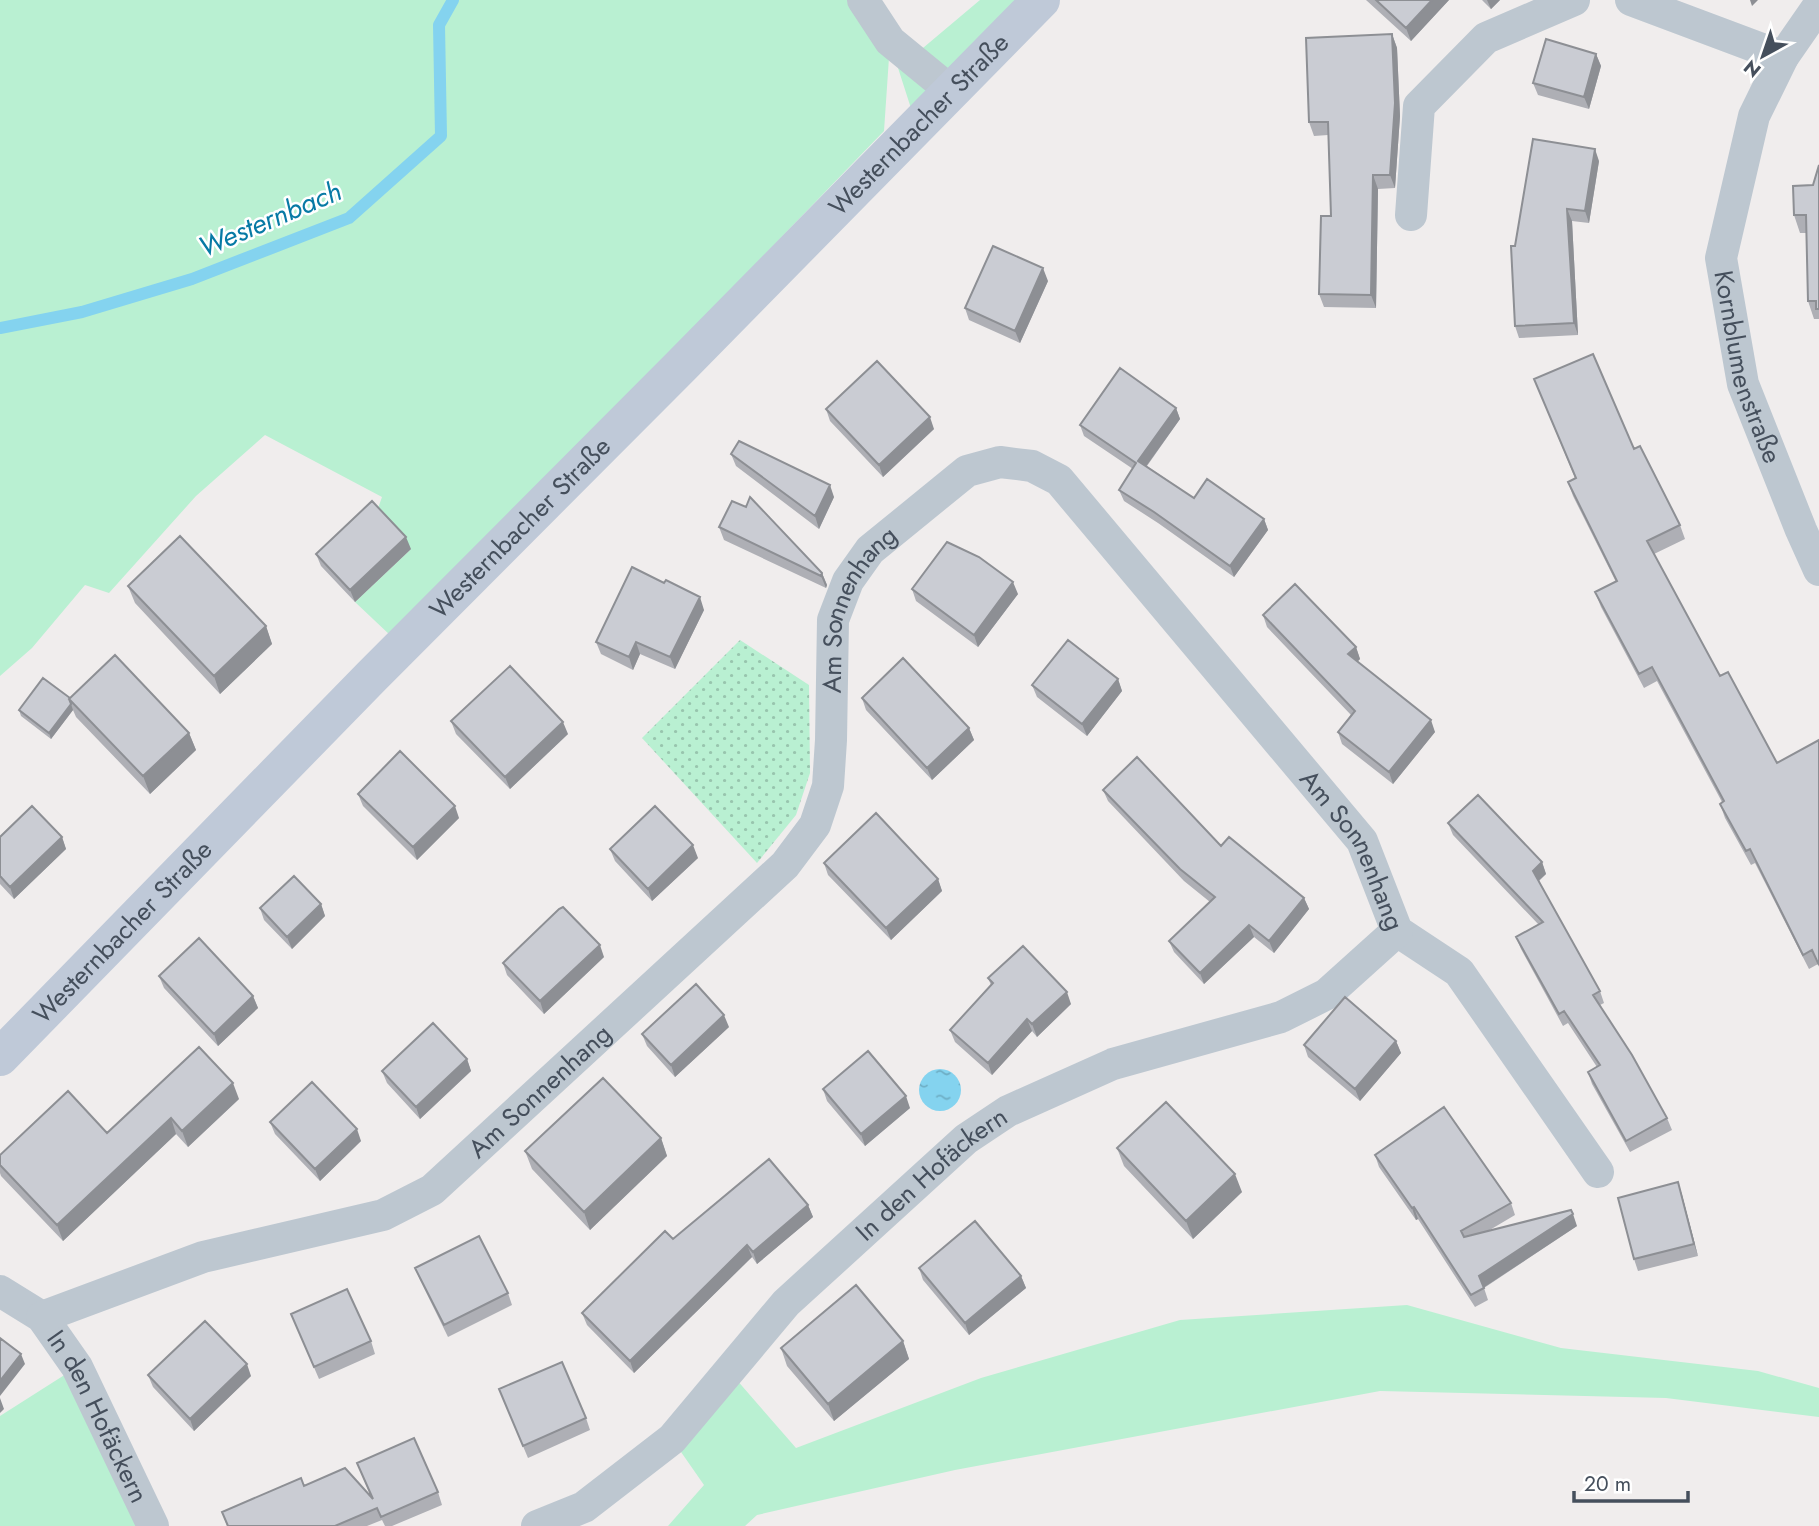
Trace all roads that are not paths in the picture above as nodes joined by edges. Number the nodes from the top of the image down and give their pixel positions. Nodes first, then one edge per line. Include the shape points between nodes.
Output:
1 (863, 0) edge
2 (1041, 0) edge
3 (1574, 0) edge
4 (1631, 0) edge
5 (1819, 5) edge
6 (1783, 57) junction
7 (951, 91) junction
8 (1411, 215) dead end
9 (1819, 570) edge
10 (1397, 930) junction
11 (0, 1057) edge
12 (1598, 1172) dead end
13 (0, 1290) edge
14 (43, 1317) junction
15 (153, 1526) edge
16 (537, 1526) edge

1 - 7 street via 890,41
2 - 7 street, Westernbacher Straße
3 - 8 street via 1486,38 1419,106
4 - 6 street
5 - 6 street, Kornblumenstraße
6 - 9 street, Kornblumenstraße via 1754,116 1721,258 1743,384
7 - 11 street, Westernbacher Straße
10 - 12 street, Am Sonnenhang via 1459,972
10 - 14 street, Am Sonnenhang via 1362,841 1059,480 1032,466 1000,462 967,471 870,550 848,581 834,620 828,786 815,825 785,865 432,1190 383,1216 203,1257
10 - 16 street, In den Hofäckern via 1327,994 1281,1017 1113,1064 1008,1111 966,1139 786,1303 672,1440 584,1507
13 - 14 street, In den Hofäckern
14 - 15 street, In den Hofäckern via 77,1367

